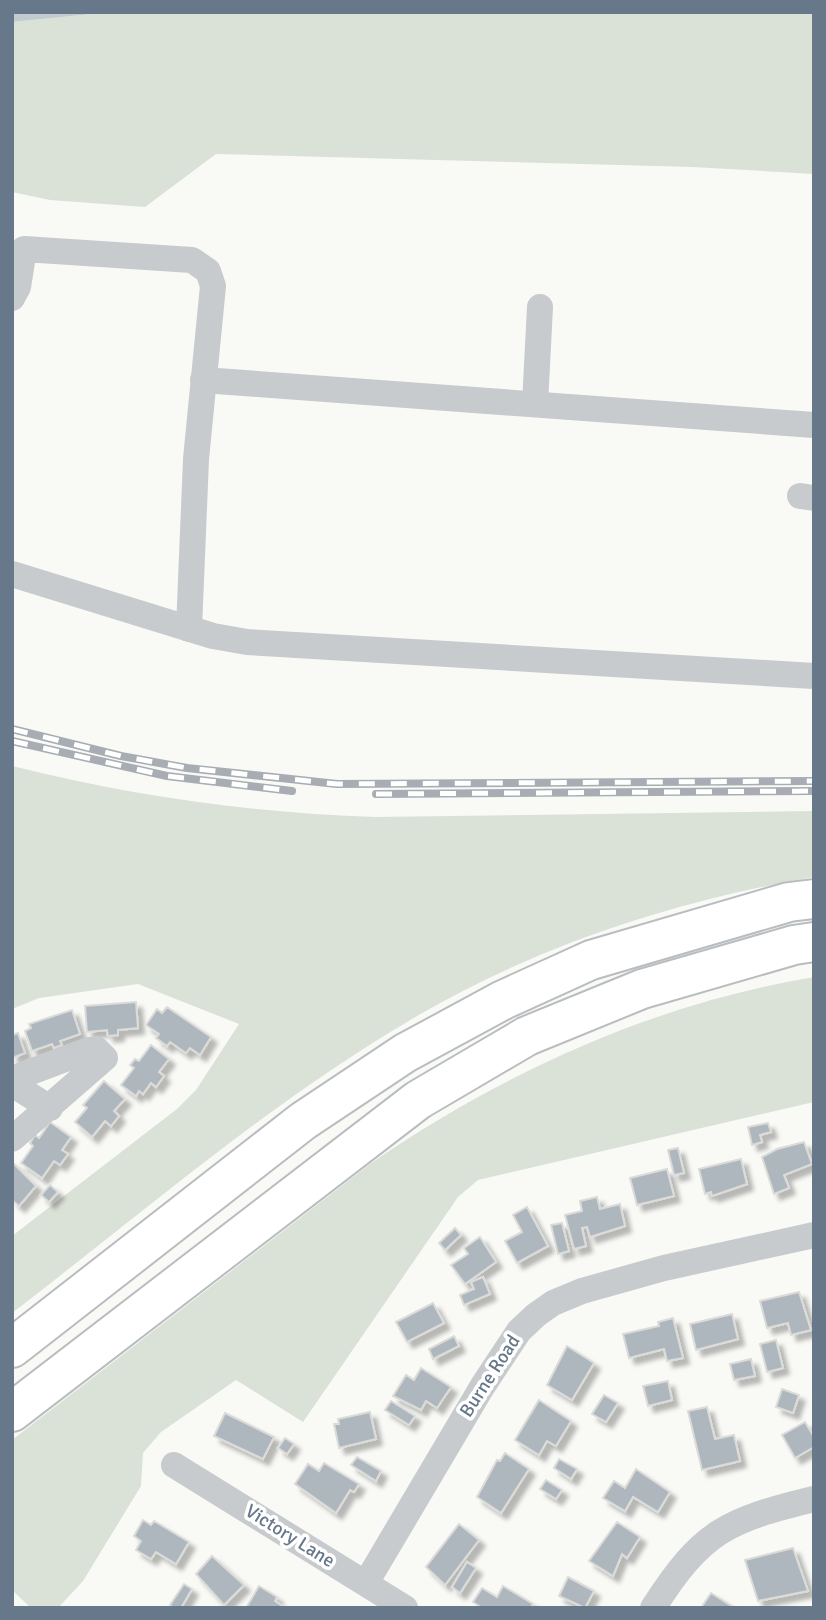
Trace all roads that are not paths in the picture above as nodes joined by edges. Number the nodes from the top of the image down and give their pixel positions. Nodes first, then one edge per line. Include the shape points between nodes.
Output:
1 (12, 298) edge
2 (540, 307) dead end
3 (203, 380) junction
4 (535, 404) junction
5 (814, 425) edge
6 (12, 575) edge
7 (189, 629) junction
8 (814, 676) edge
9 (814, 899) edge
10 (814, 942) edge
11 (12, 1079) edge
12 (12, 1084) edge
13 (50, 1108) junction
14 (12, 1139) edge
15 (814, 1235) edge
16 (12, 1348) edge
17 (12, 1412) edge
18 (174, 1465) dead end
19 (814, 1499) edge
20 (366, 1583) junction
21 (405, 1608) edge
22 (653, 1608) edge

1 - 3 street via 18,287 25,238 192,260 208,271 213,286
2 - 4 street
3 - 4 street
3 - 7 street
4 - 5 street
6 - 7 street
7 - 8 street via 247,642
9 - 16 highway via 775,906 591,960 503,1000 405,1053 303,1121
10 - 17 highway via 642,989 527,1036 418,1100
11 - 13 street via 89,1050 101,1052 105,1058 99,1067
12 - 13 street
13 - 14 street
15 - 20 street, Burne Road via 582,1291 536,1315 519,1331 482,1387
18 - 20 street, Victory Lane
19 - 22 street via 744,1517 717,1533 677,1570
20 - 21 street, Victory Lane

